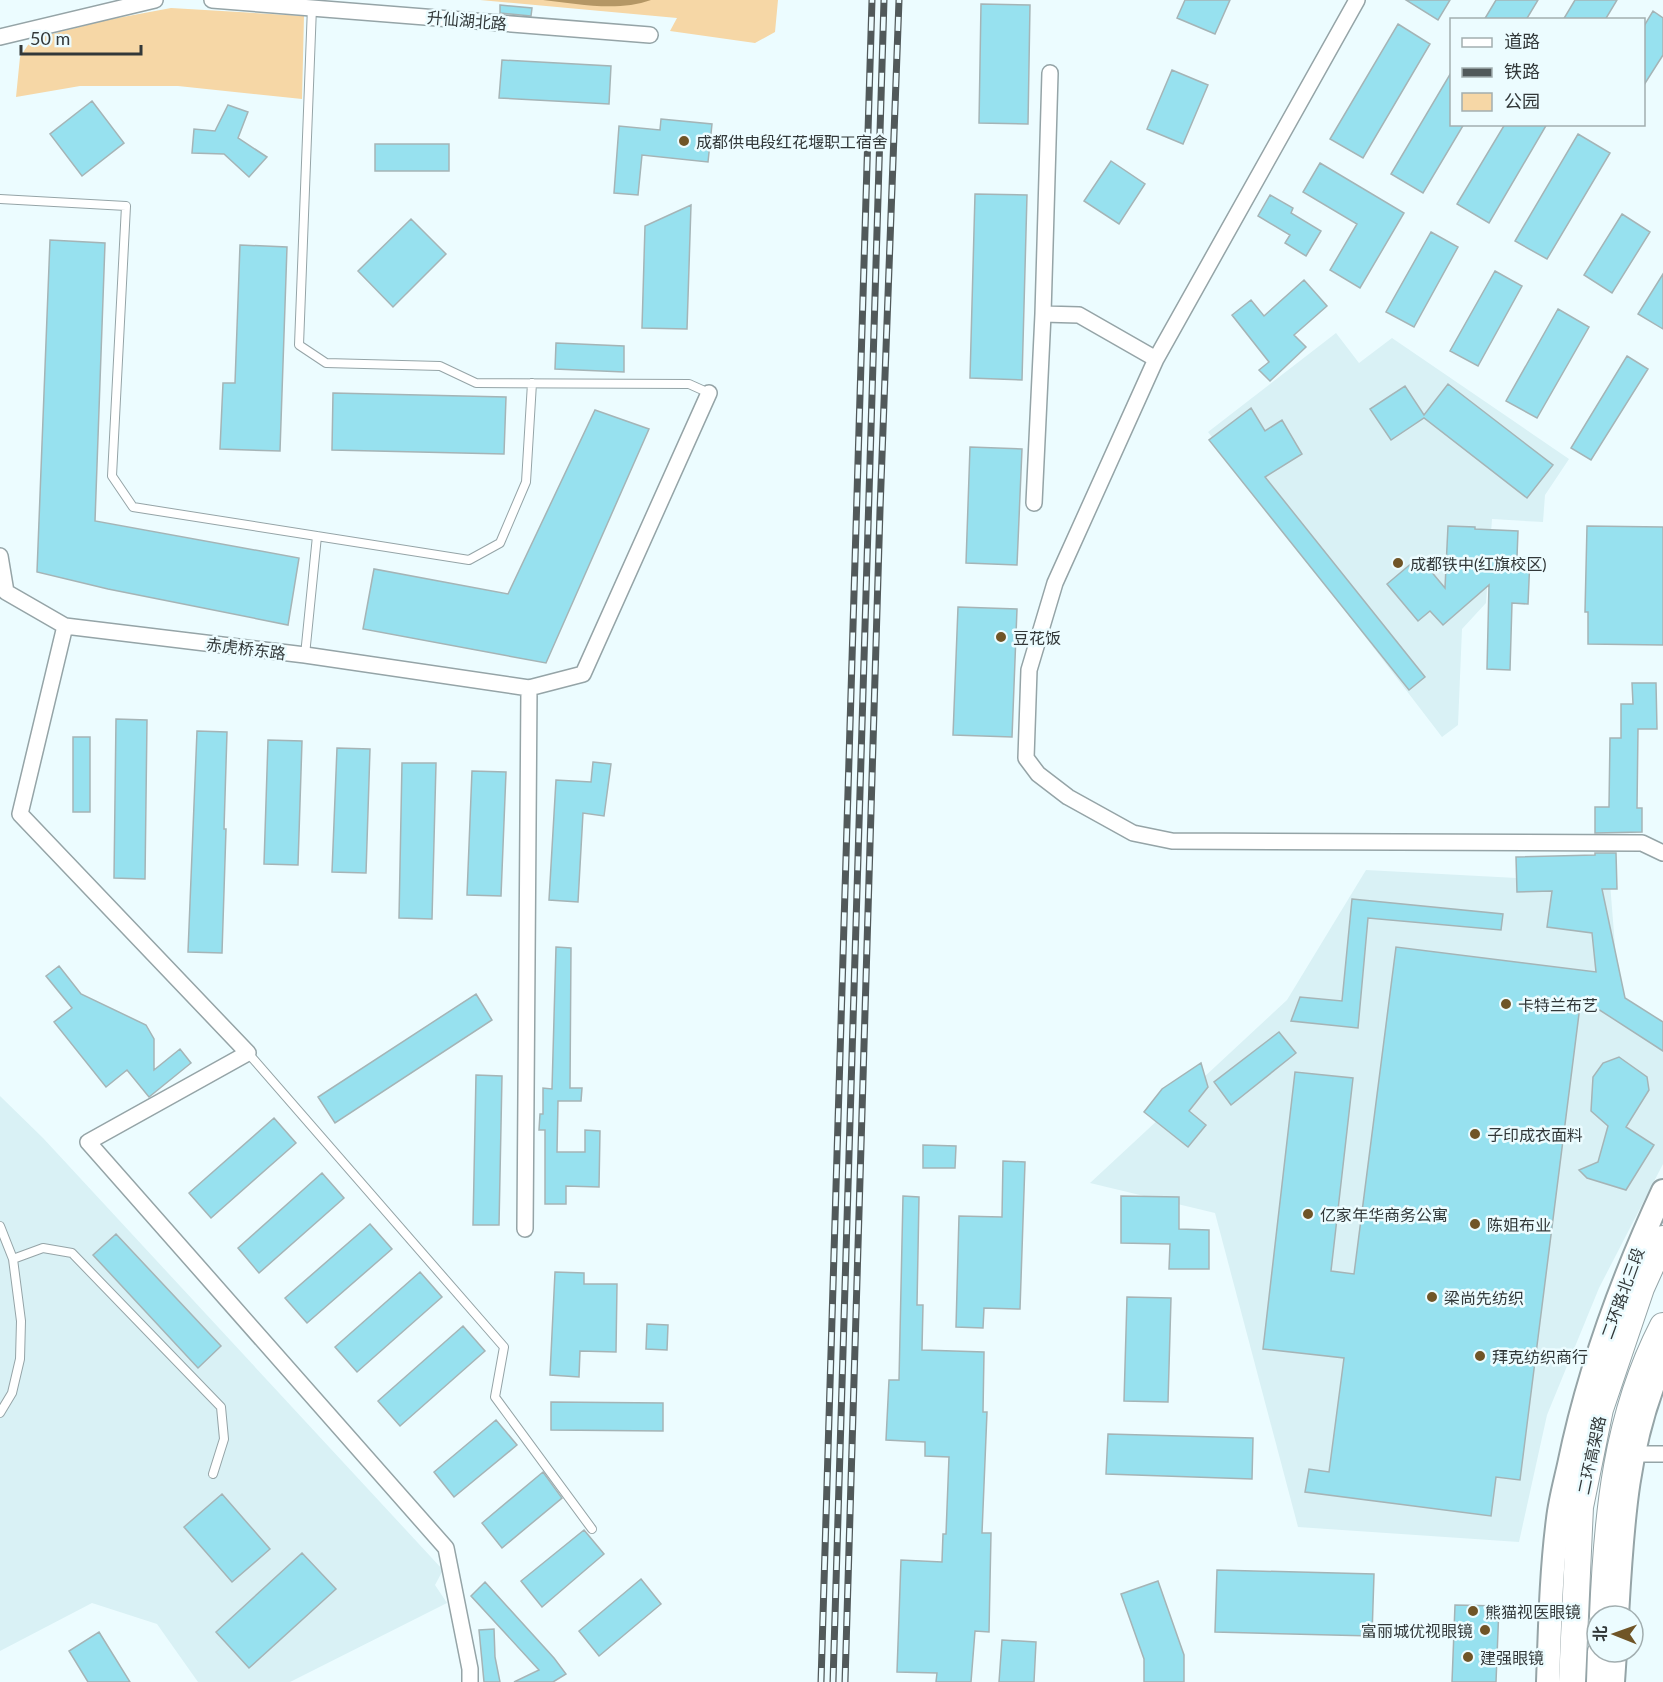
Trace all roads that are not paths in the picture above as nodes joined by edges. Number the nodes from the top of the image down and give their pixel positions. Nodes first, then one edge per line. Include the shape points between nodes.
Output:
1 (155, 0) edge
2 (212, 0) edge
3 (1357, 0) edge
4 (312, 7) junction
5 (650, 35) dead end
6 (0, 37) edge
7 (1050, 73) dead end
8 (0, 199) edge
9 (1043, 314) junction
10 (1156, 359) junction
11 (532, 383) junction
12 (709, 393) joint
13 (1034, 503) dead end
14 (317, 536) junction
15 (0, 556) edge
16 (2, 582) edge
17 (65, 626) junction
18 (306, 656) junction
19 (530, 688) junction
20 (1663, 853) edge
21 (248, 1053) junction
22 (1663, 1191) edge
23 (0, 1226) edge
24 (1663, 1227) edge
25 (525, 1229) dead end
26 (1659, 1247) edge
27 (13, 1258) junction
28 (1663, 1326) edge
29 (1663, 1361) edge
30 (0, 1413) edge
31 (1632, 1454) junction
32 (1663, 1455) edge
33 (213, 1474) dead end
34 (592, 1529) dead end
35 (1604, 1604) edge
36 (1618, 1604) edge
37 (1601, 1664) edge
38 (1614, 1664) edge
39 (470, 1682) edge
40 (1548, 1682) edge
41 (1572, 1682) edge
42 (1600, 1682) edge
43 (1613, 1682) edge

1 - 6 street
2 - 4 street, 升仙湖北路
3 - 10 street
4 - 5 street, 升仙湖北路
4 - 11 lane via 299,345 326,363 440,366 476,383
7 - 9 street
8 - 14 lane via 126,206 112,476 133,507
9 - 10 street via 1079,315
9 - 13 street
10 - 20 street via 1055,583 1029,670 1026,758 1038,774 1068,797 1133,833 1172,841 1642,843
11 - 12 lane via 689,384
11 - 14 lane via 526,482 500,543 469,560
12 - 19 street via 584,674
14 - 18 lane
15 - 16 street, 赤虎桥东路
16 - 17 street, 赤虎桥东路 via 6,592
17 - 18 street, 赤虎桥东路
17 - 21 street via 20,813
18 - 19 street, 赤虎桥东路
19 - 25 street
21 - 34 lane via 504,1347 495,1397
21 - 39 street via 88,1142 446,1548
22 - 40 main road, 二环路北三段 via 1613,1313 1573,1446 1558,1517
23 - 27 lane
24 - 26 highway, 二环高架路
26 - 41 highway, 二环高架路 via 1600,1409 1580,1508
27 - 30 lane via 21,1321 20,1359 12,1393
27 - 33 lane via 42,1248 72,1253 221,1407 224,1439
28 - 35 highway, 二环高架路 via 1634,1392 1620,1445
29 - 31 main road
31 - 32 street
31 - 36 main road
37 - 42 highway
38 - 43 main road

